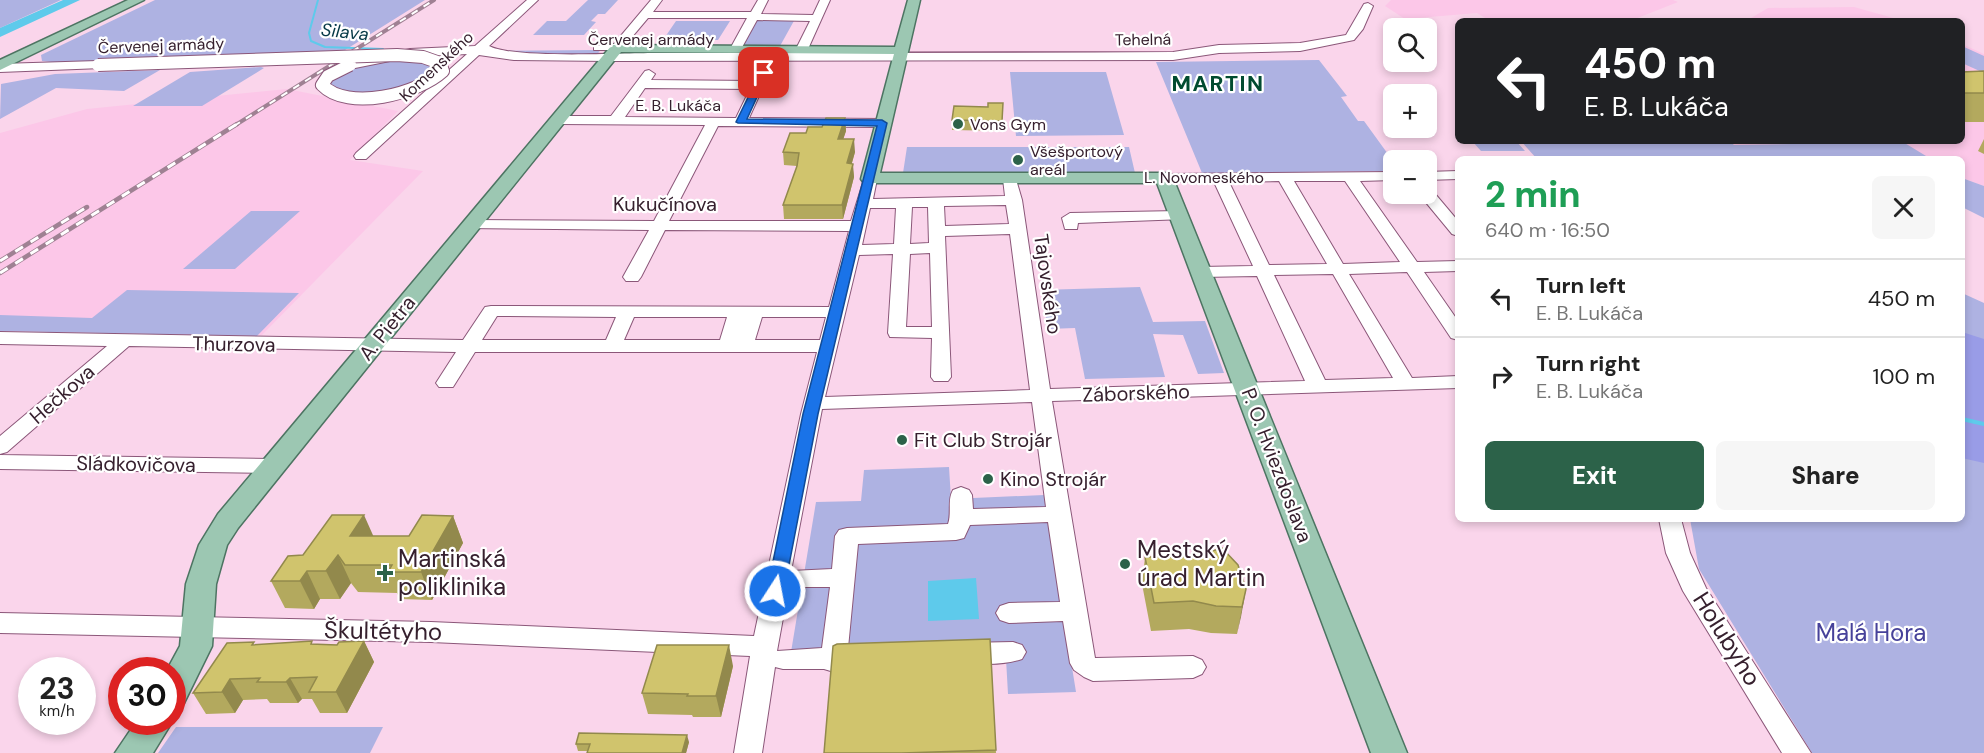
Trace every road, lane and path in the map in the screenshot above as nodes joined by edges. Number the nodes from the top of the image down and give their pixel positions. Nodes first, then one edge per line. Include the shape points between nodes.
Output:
1 (125, 0) edge
2 (138, 0) edge
3 (533, 0) edge
4 (657, 0) edge
5 (763, 0) edge
6 (825, 0) edge
7 (914, 0) edge
8 (1368, 6) dead end
9 (898, 7) dead end
10 (646, 15) junction
11 (753, 16) junction
12 (817, 18) junction
13 (736, 49) junction
14 (34, 50) junction
15 (802, 50) junction
16 (476, 51) junction
17 (613, 53) junction
18 (895, 53) junction
19 (3, 56) edge
20 (771, 58) junction
21 (0, 67) edge
22 (39, 67) junction
23 (653, 68) dead end
24 (0, 74) edge
25 (642, 84) junction
26 (758, 85) junction
27 (559, 120) junction
28 (615, 121) junction
29 (714, 121) junction
30 (741, 122) junction
31 (882, 123) junction
32 (361, 156) dead end
33 (1455, 175) edge
34 (1349, 176) junction
35 (1383, 176) edge
36 (1437, 176) edge
37 (1284, 177) junction
38 (1164, 178) junction
39 (1220, 178) junction
40 (870, 179) junction
41 (1010, 179) junction
42 (864, 204) junction
43 (904, 204) junction
44 (1436, 204) edge
45 (1015, 214) junction
46 (1179, 216) junction
47 (937, 224) junction
48 (472, 225) junction
49 (658, 225) junction
50 (858, 226) junction
51 (1071, 226) dead end
52 (1455, 227) edge
53 (900, 249) junction
54 (852, 250) junction
55 (1455, 266) edge
56 (1412, 267) junction
57 (1337, 269) junction
58 (1263, 271) junction
59 (1201, 272) junction
60 (632, 277) dead end
61 (594, 312) junction
62 (627, 312) junction
63 (746, 312) junction
64 (837, 312) junction
65 (1455, 330) edge
66 (941, 332) junction
67 (0, 338) edge
68 (124, 341) junction
69 (613, 345) junction
70 (373, 346) junction
71 (468, 346) junction
72 (578, 346) junction
73 (736, 346) junction
74 (828, 346) junction
75 (941, 377) dead end
76 (1455, 382) edge
77 (446, 383) dead end
78 (1406, 384) junction
79 (1318, 387) junction
80 (1247, 389) junction
81 (1042, 396) junction
82 (814, 403) junction
83 (0, 447) edge
84 (0, 462) edge
85 (273, 466) junction
86 (1058, 514) junction
87 (1671, 522) edge
88 (795, 578) dead end
89 (843, 578) junction
90 (1073, 611) junction
91 (1009, 613) dead end
92 (0, 623) edge
93 (199, 627) junction
94 (1013, 652) dead end
95 (774, 653) junction
96 (936, 654) edge
97 (868, 657) edge
98 (834, 660) junction
99 (186, 666) edge
100 (1193, 667) dead end
101 (146, 735) edge
102 (133, 753) edge
103 (748, 753) edge
104 (1389, 753) edge
105 (1797, 753) edge

1 - 19 main road
2 - 14 main road
3 - 16 street, Komenského
4 - 10 street
5 - 11 street
6 - 12 street
7 - 18 main road via 903,45
8 - 18 street, Tehelná via 1350,38 1300,47 1219,49 1151,57
9 - 18 main road
10 - 11 street
10 - 17 street
11 - 12 street
11 - 13 street
12 - 15 street
13 - 15 main road, Červenej armády
13 - 17 main road, Červenej armády
14 - 21 main road
14 - 22 main road via 26,60
15 - 18 main road, Červenej armády
16 - 17 street, Červenej armády via 514,56
16 - 22 street, Červenej armády, bridge via 410,53 350,65 325,79 322,85 336,96 356,98 390,95 424,85 443,70 433,60 397,55
16 - 32 street, Komenského
17 - 20 street, Červenej armády
17 - 27 main road, A. Pietra
18 - 20 street, Červenej armády via 884,58
18 - 31 main road
20 - 26 street, E. B. Lukáča
21 - 22 street, Červenej armády
22 - 24 main road
23 - 25 street, E. B. Lukáča
25 - 26 street, E. B. Lukáča
25 - 28 street, E. B. Lukáča
26 - 30 street, E. B. Lukáča
27 - 28 street, E. B. Lukáča
27 - 48 main road, A. Pietra
28 - 29 street, E. B. Lukáča
29 - 30 street, E. B. Lukáča
29 - 49 street
30 - 31 street, E. B. Lukáča
31 - 40 main road
33 - 36 street
34 - 35 street, L. Novomeského
34 - 37 street, L. Novomeského
34 - 56 street
37 - 39 street, L. Novomeského
37 - 57 street
38 - 39 street, L. Novomeského
38 - 41 main road, L. Novomeského
38 - 46 main road, P. O. Hviezdoslava
39 - 58 street
40 - 41 main road, L. Novomeského
40 - 42 street
41 - 45 street, Tajovského
42 - 43 street
42 - 50 street
43 - 47 street
43 - 53 street
44 - 52 street
45 - 47 street
45 - 47 street
45 - 81 street, Tajovského
46 - 51 street via 1070,218
46 - 59 main road, P. O. Hviezdoslava
47 - 53 street
47 - 66 street
48 - 49 street, Kukučínova
48 - 70 main road, A. Pietra
49 - 50 street, Kukučínova
49 - 60 street
50 - 54 street
53 - 54 street
53 - 66 street via 897,333
54 - 64 street
55 - 56 street
56 - 57 street
56 - 65 street
57 - 58 street
57 - 78 street
58 - 59 street
58 - 79 street
59 - 80 main road, P. O. Hviezdoslava
61 - 62 street
61 - 71 street via 491,311
61 - 72 street
62 - 63 street
62 - 69 street
63 - 64 street
63 - 73 street
64 - 74 street
66 - 75 street
67 - 68 street, Thurzova
68 - 70 street, Thurzova
68 - 83 street, Hečkova
69 - 72 street, Thurzova
69 - 73 street, Thurzova
70 - 71 street, Thurzova
70 - 85 main road, A. Pietra
71 - 72 street, Thurzova
71 - 77 street
73 - 74 street, Thurzova
74 - 82 street
76 - 78 street, Záborského
78 - 79 street, Záborského
79 - 80 street, Záborského
80 - 81 street, Záborského
80 - 104 main road, P. O. Hviezdoslava
81 - 82 street, Záborského
81 - 86 street, Tajovského
82 - 95 street
84 - 85 street, Sládkovičova
85 - 93 main road, A. Pietra via 213,545 201,584
86 - 89 street via 962,506 956,532 847,536
86 - 90 street, Tajovského
87 - 105 street, Holubyho via 1678,553 1695,591
88 - 89 street
89 - 98 street
90 - 91 street
90 - 100 street, Tajovského via 1083,663 1093,670
92 - 93 street, Škultétyho
93 - 95 street, Škultétyho via 431,632
93 - 99 main road, A. Pietra via 196,646
94 - 96 street
95 - 98 street, Škultétyho
95 - 103 street
97 - 98 street, Škultétyho
101 - 102 main road

